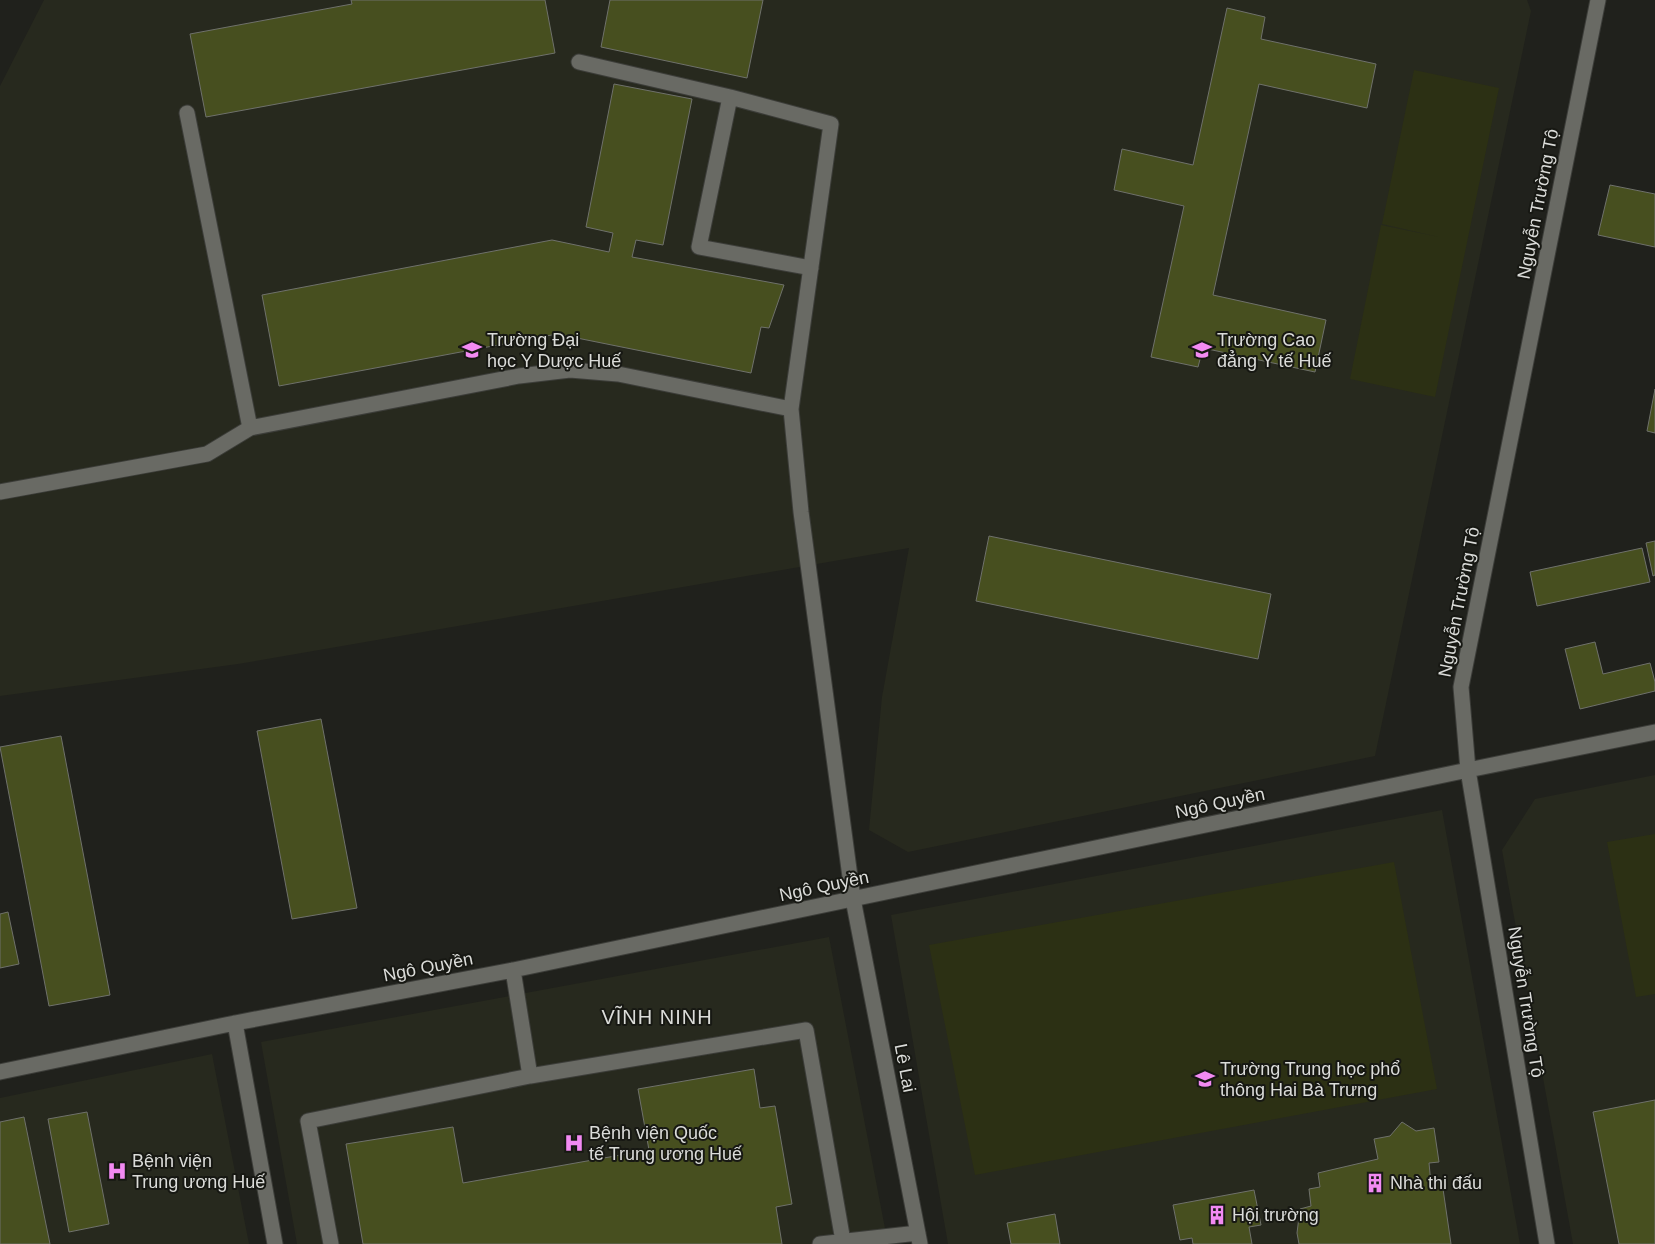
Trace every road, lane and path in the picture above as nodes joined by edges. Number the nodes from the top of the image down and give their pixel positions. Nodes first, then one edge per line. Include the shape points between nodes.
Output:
1 (1598, 0) edge
2 (579, 62) dead end
3 (730, 97) junction
4 (187, 114) dead end
5 (810, 268) junction
6 (791, 410) junction
7 (250, 428) junction
8 (0, 492) edge
9 (1655, 732) edge
10 (1468, 770) junction
11 (853, 899) junction
12 (513, 970) junction
13 (235, 1023) junction
14 (0, 1072) edge
15 (530, 1076) junction
16 (919, 1238) edge
17 (843, 1241) junction
18 (275, 1244) edge
19 (331, 1244) edge
20 (820, 1244) edge
21 (1548, 1244) edge

1 - 10 street, Nguyễn Trường Tộ via 1461,687
2 - 3 street
3 - 5 street, Lê Lai via 831,124
3 - 5 street via 699,247
4 - 7 street
5 - 6 street, Lê Lai
6 - 7 street via 618,374 570,370 519,376
6 - 11 street, Lê Lai via 801,512
7 - 8 street via 207,454
9 - 10 street, Ngô Quyền
10 - 11 street, Ngô Quyền
10 - 21 street, Nguyễn Trường Tộ
11 - 12 street, Ngô Quyền
11 - 16 street, Lê Lai
12 - 13 street, Ngô Quyền
12 - 15 street
13 - 14 street, Ngô Quyền
13 - 18 street
15 - 17 street via 806,1030
15 - 19 street via 308,1121
16 - 17 street
17 - 20 street

